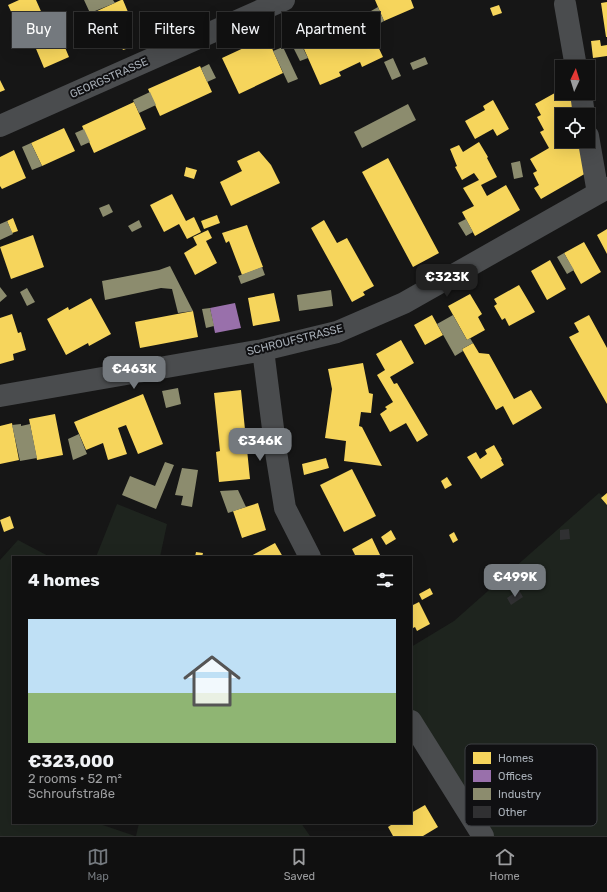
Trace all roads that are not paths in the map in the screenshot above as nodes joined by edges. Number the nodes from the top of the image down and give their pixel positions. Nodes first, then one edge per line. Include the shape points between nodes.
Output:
1 (284, 0) edge
2 (565, 4) dead end
3 (575, 60) edge
4 (0, 126) edge
5 (591, 148) edge
6 (602, 190) edge
7 (263, 350) junction
8 (0, 396) edge
9 (309, 556) edge
10 (412, 723) edge
11 (465, 807) edge
12 (477, 826) edge
13 (483, 836) edge

1 - 4 street, GEORGSTRASSE
2 - 3 street
5 - 6 street
6 - 7 street, SCHROUFSTRASSE via 404,303 337,332
7 - 8 street, SCHROUFSTRASSE
7 - 9 street via 285,508
10 - 11 street
12 - 13 street

